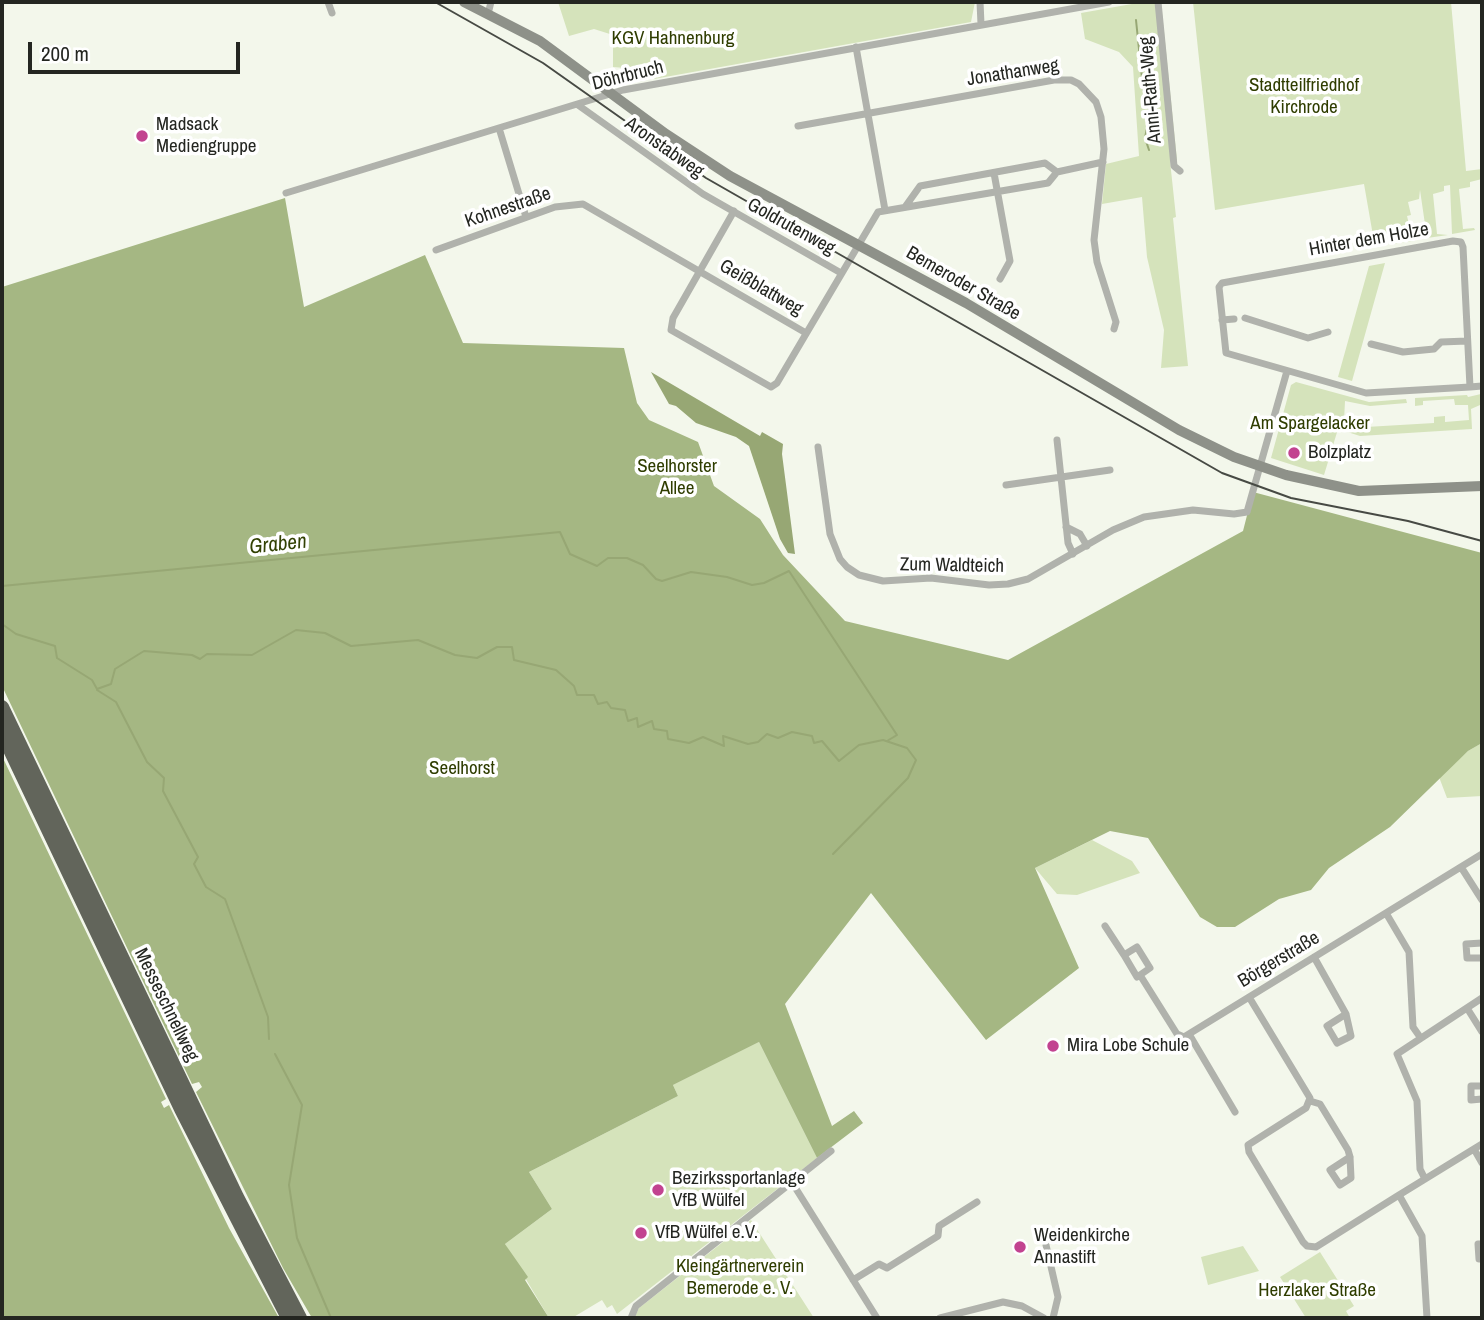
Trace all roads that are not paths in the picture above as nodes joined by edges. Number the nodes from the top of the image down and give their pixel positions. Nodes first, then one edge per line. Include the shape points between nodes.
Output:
1 (328, 2) edge
2 (464, 2) edge
3 (491, 2) edge
4 (981, 2) edge
5 (1109, 2) edge
6 (1158, 2) edge
7 (332, 13) dead end
8 (488, 14) junction
9 (981, 24) junction
10 (856, 47) junction
11 (609, 93) junction
12 (578, 106) junction
13 (868, 115) junction
14 (798, 126) dead end
15 (499, 128) junction
16 (1103, 162) junction
17 (1057, 172) junction
18 (1180, 172) dead end
19 (994, 173) junction
20 (998, 191) junction
21 (286, 193) dead end
22 (905, 207) junction
23 (885, 210) junction
24 (734, 211) junction
25 (526, 217) junction
26 (859, 244) junction
27 (436, 250) dead end
28 (699, 271) junction
29 (841, 273) junction
30 (1000, 279) dead end
31 (1245, 318) dead end
32 (1234, 319) dead end
33 (1222, 320) junction
34 (1114, 329) dead end
35 (1328, 332) dead end
36 (806, 333) junction
37 (1467, 341) junction
38 (1371, 344) dead end
39 (1287, 371) junction
40 (1482, 386) edge
41 (1470, 387) junction
42 (1057, 440) dead end
43 (818, 447) dead end
44 (1260, 467) junction
45 (1110, 470) dead end
46 (1059, 478) junction
47 (1006, 485) dead end
48 (1482, 486) edge
49 (1066, 527) junction
50 (1087, 545) junction
51 (1073, 554) junction
52 (2, 707) edge
53 (2, 733) edge
54 (1482, 854) edge
55 (1461, 867) junction
56 (1482, 900) edge
57 (1387, 913) junction
58 (1105, 926) dead end
59 (1482, 943) edge
60 (1124, 955) junction
61 (1314, 957) junction
62 (1482, 958) edge
63 (1140, 975) junction
64 (1249, 997) junction
65 (1482, 998) edge
66 (1467, 1008) junction
67 (1346, 1014) dead end
68 (1482, 1032) edge
69 (1189, 1034) junction
70 (1420, 1037) junction
71 (1482, 1086) edge
72 (1482, 1099) edge
73 (1310, 1101) junction
74 (1236, 1112) dead end
75 (1482, 1144) edge
76 (1474, 1150) junction
77 (831, 1151) dead end
78 (1350, 1157) dead end
79 (1482, 1163) edge
80 (1425, 1179) junction
81 (793, 1184) junction
82 (1399, 1195) junction
83 (977, 1202) dead end
84 (1482, 1244) edge
85 (1046, 1245) dead end
86 (1482, 1259) edge
87 (853, 1280) junction
88 (288, 1318) edge
89 (300, 1318) edge
90 (631, 1318) edge
91 (877, 1318) edge
92 (940, 1318) edge
93 (1044, 1318) edge
94 (1053, 1318) edge
95 (1427, 1318) edge

1 - 7 street
2 - 8 main road, Bemeroder Straße
3 - 8 street
4 - 9 street
5 - 9 street, Döhrbruch
6 - 18 street, Anni-Rath-Weg via 1174,166
8 - 11 main road, Bemeroder Straße via 540,41
9 - 10 street, Döhrbruch
10 - 11 street, Döhrbruch
10 - 13 street
11 - 12 street, Döhrbruch
11 - 26 main road, Bemeroder Straße via 720,169
12 - 15 street, Döhrbruch
12 - 24 street, Aronstabweg
13 - 14 street
13 - 16 street, Jonathanweg via 1071,80 1088,90 1096,102
13 - 23 street
15 - 21 street, Döhrbruch
15 - 25 street
16 - 17 street
16 - 34 street via 1094,240
17 - 19 street via 1045,163
17 - 20 street via 1048,183
19 - 20 street
19 - 22 street via 920,186
20 - 22 street
20 - 30 street via 1010,261
22 - 23 street
23 - 26 street via 878,212
24 - 28 street, Goldrutenweg
24 - 29 street, Goldrutenweg
25 - 27 street, Kohnestraße
25 - 28 street, Kohnestraße via 583,204
26 - 29 street
26 - 44 main road, Bemeroder Straße via 1179,430
28 - 36 street, Geißblattweg
28 - 36 street, Goldrutenweg via 671,330 771,387
29 - 36 street
31 - 35 street via 1308,338
32 - 33 street
33 - 37 street, Hinter dem Holze via 1222,283 1457,241 1463,247
33 - 39 street, Hinter dem Holze via 1226,353
37 - 38 street via 1403,352
37 - 41 street, Hinter dem Holze
39 - 41 street, Hinter dem Holze via 1366,393
39 - 44 street
40 - 41 street, Hinter dem Holze
42 - 46 street
43 - 51 street, Zum Waldteich via 834,548 859,575 883,581 932,578 1008,584 1028,579
44 - 48 main road, Bemeroder Straße via 1359,491
44 - 50 street, Zum Waldteich via 1247,512 1159,513 1129,522
45 - 46 street
46 - 47 street
46 - 49 street
49 - 50 street via 1080,534
49 - 51 street
50 - 51 street, Zum Waldteich
52 - 89 highway, Messeschnellweg via 237,1197
53 - 88 highway, Messeschnellweg via 187,1121
54 - 55 street, Börgerstraße
55 - 56 street
55 - 57 street, Börgerstraße
57 - 61 street, Börgerstraße
57 - 70 street via 1409,951 1413,1027
58 - 60 street
59 - 62 street via 1466,944 1467,958
60 - 63 street via 1137,977
60 - 63 street via 1137,947 1150,968
61 - 64 street, Börgerstraße
61 - 67 street
63 - 69 street via 1177,1034
64 - 69 street, Börgerstraße
64 - 73 street
65 - 66 street
66 - 68 street
66 - 70 street
69 - 74 street
70 - 80 street via 1398,1051 1396,1058 1417,1101 1420,1169
71 - 72 street via 1471,1086 1471,1100
73 - 78 street via 1320,1104
73 - 82 street via 1248,1146 1303,1242 1315,1247
75 - 76 street
76 - 79 street
76 - 80 street
77 - 81 street
80 - 82 street
81 - 87 street
81 - 90 street via 636,1306
82 - 95 street via 1422,1236
83 - 87 street via 939,1226 938,1236 887,1268 879,1264
84 - 86 street via 1478,1244
85 - 94 street via 1059,1297
87 - 91 street
92 - 93 street via 1008,1302

